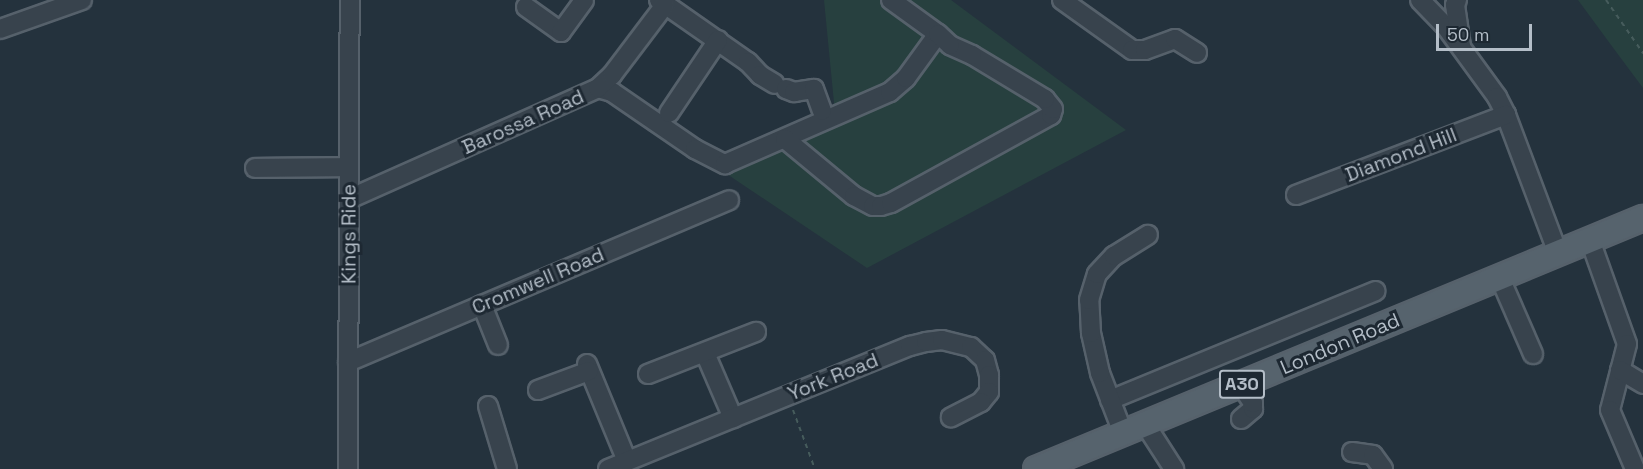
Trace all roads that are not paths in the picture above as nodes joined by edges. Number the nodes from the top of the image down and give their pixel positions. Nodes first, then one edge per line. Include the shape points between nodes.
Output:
1 (82, 0) edge
2 (350, 0) edge
3 (584, 0) edge
4 (891, 0) edge
5 (1062, 0) edge
6 (1420, 0) edge
7 (1457, 0) edge
8 (668, 3) edge
9 (526, 7) dead end
10 (0, 29) edge
11 (938, 34) junction
12 (718, 40) junction
13 (1461, 48) junction
14 (1197, 53) dead end
15 (598, 88) junction
16 (822, 111) dead end
17 (669, 113) dead end
18 (1506, 114) junction
19 (785, 139) junction
20 (349, 167) junction
21 (255, 168) dead end
22 (1296, 195) dead end
23 (349, 199) junction
24 (729, 200) dead end
25 (1643, 218) edge
26 (1148, 235) dead end
27 (1590, 240) junction
28 (1558, 253) junction
29 (1500, 278) junction
30 (1376, 291) dead end
31 (482, 305) junction
32 (756, 332) dead end
33 (498, 345) dead end
34 (705, 353) junction
35 (1532, 354) dead end
36 (348, 362) junction
37 (1620, 370) junction
38 (648, 374) dead end
39 (1241, 384) junction
40 (1643, 384) edge
41 (538, 390) dead end
42 (1110, 400) junction
43 (488, 406) dead end
44 (951, 417) dead end
45 (733, 418) junction
46 (1241, 419) dead end
47 (1134, 429) junction
48 (1352, 452) dead end
49 (627, 461) junction
50 (348, 469) edge
51 (507, 469) edge
52 (608, 469) edge
53 (1036, 469) edge
54 (1174, 469) edge
55 (1383, 469) edge
56 (1635, 469) edge

1 - 10 street
2 - 20 street, Kings Ride
3 - 9 street via 561,32
4 - 11 street
5 - 14 street via 1132,50 1145,50 1170,35
6 - 13 street
7 - 13 street
8 - 12 street
8 - 15 street, Barossa Road
11 - 19 street via 906,78 890,92
11 - 19 street via 950,45 1045,99 1053,109 1052,115 881,206 854,196
12 - 16 street via 760,75 781,86 794,92 814,89
12 - 17 street
13 - 18 street
15 - 19 street via 612,92 725,164
15 - 23 street, Barossa Road
18 - 22 street, Diamond Hill
18 - 28 street
20 - 21 street
20 - 23 street, Kings Ride
23 - 36 street, Kings Ride
24 - 31 street, Cromwell Road
25 - 27 main road, London Road / A30
26 - 42 street via 1114,256 1097,274 1089,300 1091,333
27 - 28 main road, London Road / A30
27 - 37 street via 1627,344
28 - 29 main road, London Road / A30
29 - 35 street
29 - 39 main road, London Road / A30
30 - 42 street, London Road
31 - 33 street
31 - 36 street, Cromwell Road
32 - 34 street
34 - 38 street
34 - 45 street
36 - 50 street, Kings Ride
37 - 40 street
37 - 56 street via 1610,410
39 - 46 street via 1253,409
39 - 47 main road, London Road / A30
41 - 49 street via 588,368
42 - 47 street
43 - 51 street
44 - 45 street, York Road via 981,402 989,392 990,375 985,360 971,347 942,340 910,346
45 - 49 street, York Road
47 - 53 main road, London Road / A30
47 - 54 street
48 - 55 street via 1373,455
49 - 52 street, York Road

